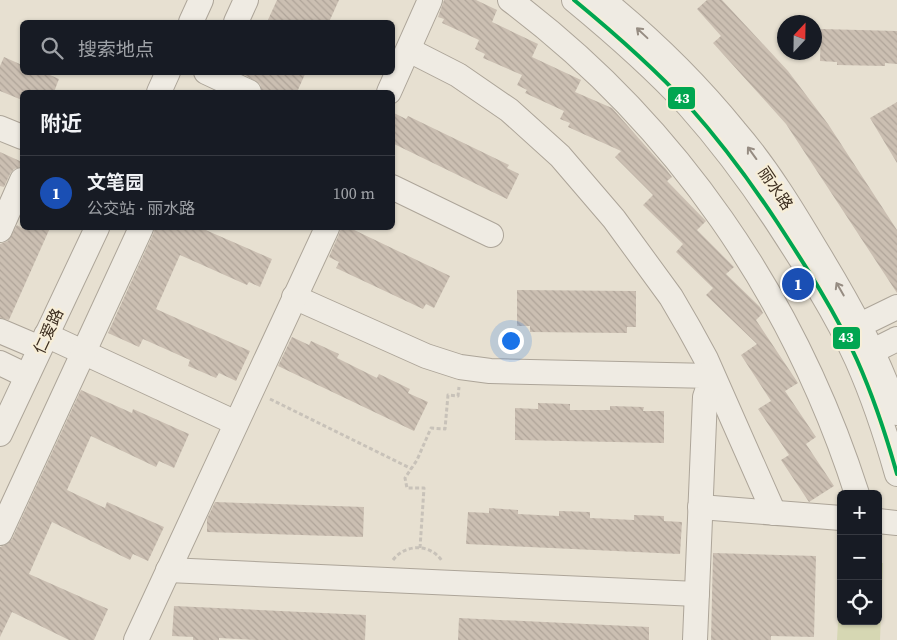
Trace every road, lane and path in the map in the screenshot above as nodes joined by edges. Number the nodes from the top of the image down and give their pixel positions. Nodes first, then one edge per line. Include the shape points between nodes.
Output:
1 (201, 0) edge
2 (246, 0) edge
3 (430, 0) edge
4 (510, 0) edge
5 (574, 0) edge
6 (604, 0) edge
7 (192, 20) edge
8 (237, 20) edge
9 (409, 50) junction
10 (167, 75) edge
11 (208, 78) edge
12 (160, 90) edge
13 (243, 90) edge
14 (390, 90) edge
15 (0, 128) edge
16 (20, 136) edge
17 (20, 185) edge
18 (395, 188) edge
19 (0, 230) edge
20 (96, 230) edge
21 (140, 230) edge
22 (326, 230) edge
23 (491, 235) dead end
24 (294, 297) junction
25 (897, 307) edge
26 (860, 325) junction
27 (0, 330) edge
28 (897, 339) edge
29 (43, 342) junction
30 (874, 351) junction
31 (83, 352) junction
32 (0, 363) edge
33 (460, 367) junction
34 (28, 376) junction
35 (712, 376) junction
36 (251, 390) junction
37 (897, 413) edge
38 (236, 422) junction
39 (0, 434) edge
40 (412, 469) junction
41 (897, 474) edge
42 (856, 490) edge
43 (700, 507) junction
44 (774, 513) junction
45 (837, 518) edge
46 (882, 521) edge
47 (897, 523) edge
48 (0, 533) edge
49 (420, 548) dead end
50 (168, 570) junction
51 (697, 594) junction
52 (136, 640) edge
53 (695, 640) edge

1 - 7 street
2 - 8 street
3 - 9 street
4 - 42 street via 573,51 635,111 696,184 725,225 802,356 839,441
5 - 41 street, 丽水路 via 650,66 687,104 722,143 756,190 812,278 856,359
26 -> 6 street, 丽水路 via 804,229 736,132 701,91
9 - 14 street
9 - 35 street via 481,90 509,110 560,156 614,219 660,281 689,328
10 - 12 street
11 - 13 street
15 - 16 street
17 - 19 street
18 - 23 street
20 - 29 street, 仁爱路
21 - 31 street
22 - 24 street
24 - 33 street via 426,356
24 - 36 street
25 - 26 street
26 - 30 street, 丽水路
27 - 29 street
28 - 30 street
29 - 31 street
29 - 34 street, 仁爱路
30 - 37 street, 丽水路
31 - 38 street
31 - 48 street
32 - 34 street
33 - 35 street via 490,371
33 - 40 path via 458,396 448,396 445,429 431,428
34 - 39 street, 仁爱路
35 - 43 street via 704,397
35 - 44 street
36 - 38 street
36 - 40 path
38 - 50 street
40 - 49 path via 406,478 407,488 424,488
43 - 44 street
43 - 51 street
44 - 45 street
46 - 47 street
50 - 51 street
50 - 52 street
51 - 53 street

